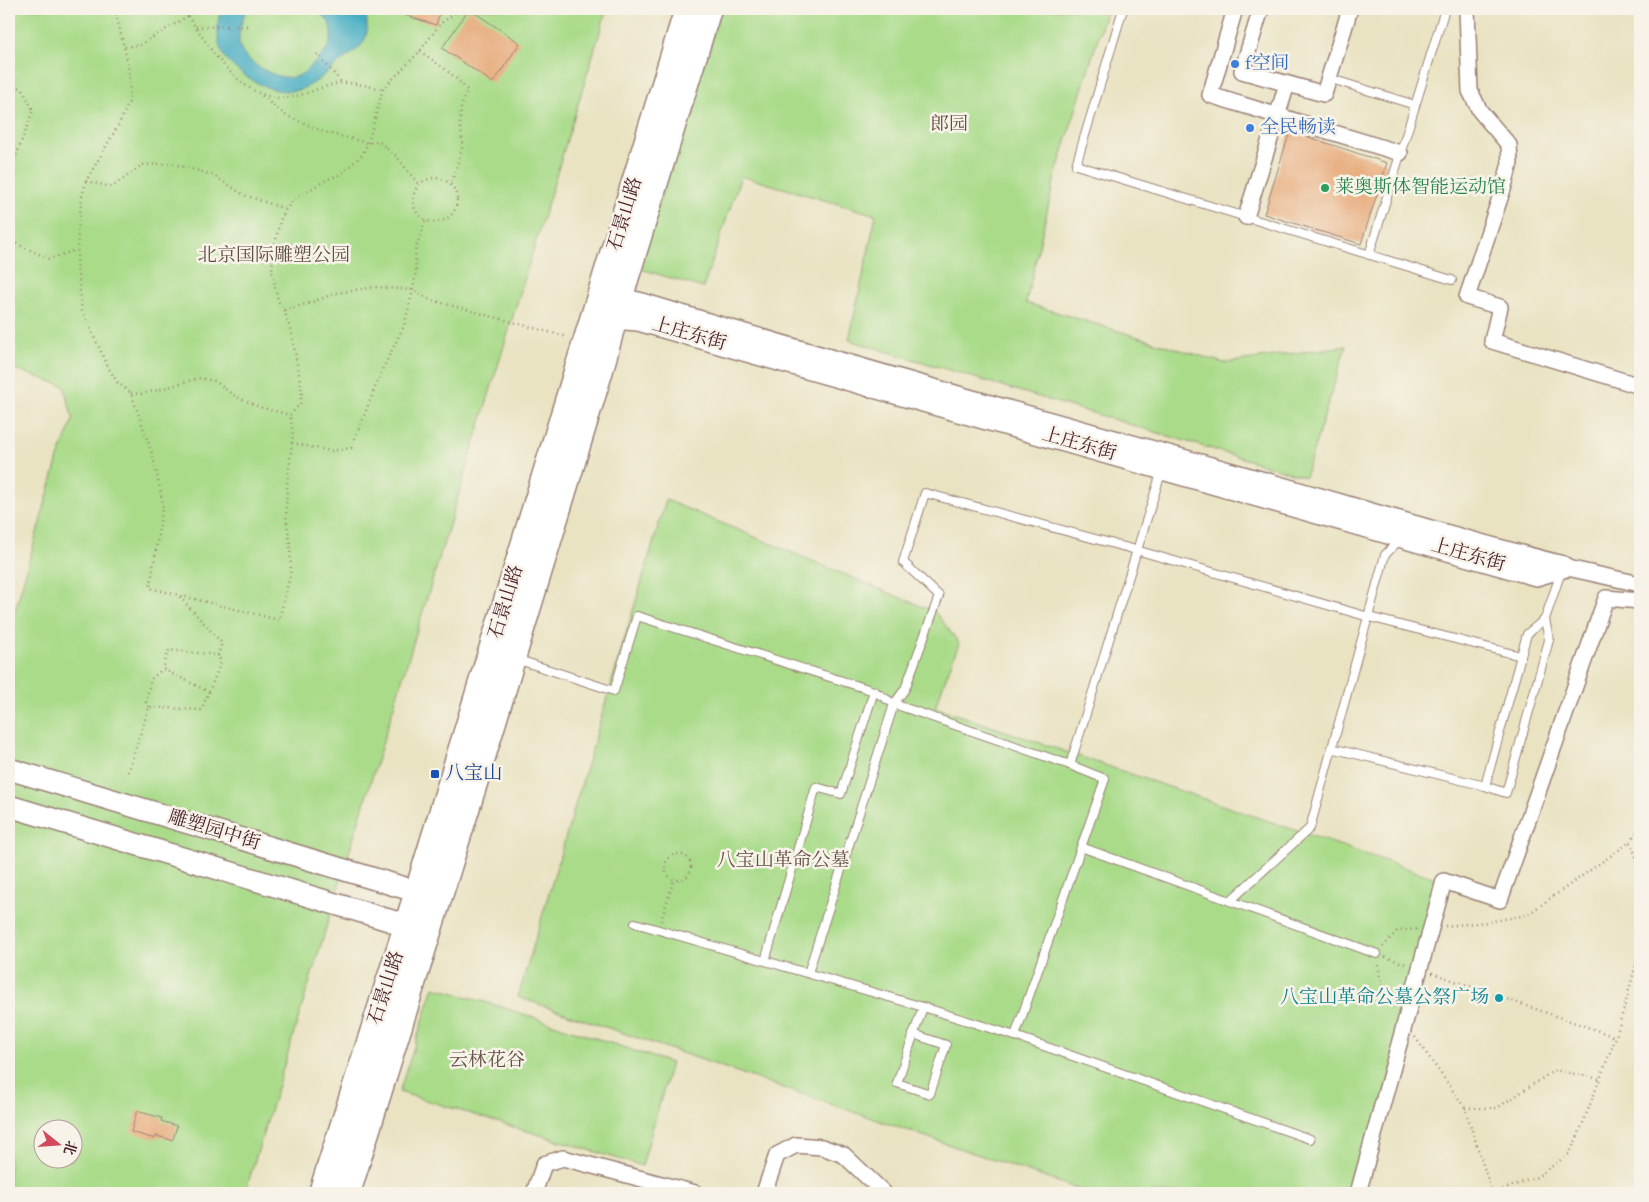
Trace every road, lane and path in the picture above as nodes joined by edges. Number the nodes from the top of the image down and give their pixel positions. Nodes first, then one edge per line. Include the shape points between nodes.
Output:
1 (15, 9) edge
2 (115, 9) edge
3 (197, 9) edge
4 (461, 9) edge
5 (688, 9) edge
6 (708, 9) edge
7 (1123, 9) edge
8 (1235, 9) edge
9 (1261, 9) edge
10 (1350, 9) edge
11 (1445, 9) edge
12 (1467, 9) edge
13 (9, 12) edge
14 (188, 16) junction
15 (248, 26) dead end
16 (196, 27) junction
17 (125, 47) junction
18 (420, 51) junction
19 (318, 56) dead end
20 (1328, 78) junction
21 (342, 83) junction
22 (1288, 84) junction
23 (9, 86) edge
24 (383, 89) junction
25 (259, 93) junction
26 (1415, 105) junction
27 (1277, 116) junction
28 (368, 143) junction
29 (1400, 153) junction
30 (86, 181) junction
31 (9, 182) edge
32 (419, 185) junction
33 (451, 185) junction
34 (286, 209) junction
35 (1246, 217) junction
36 (426, 220) junction
37 (9, 232) edge
38 (76, 250) junction
39 (1369, 255) junction
40 (1452, 280) dead end
41 (413, 290) junction
42 (607, 306) junction
43 (284, 310) junction
44 (585, 342) junction
45 (1640, 386) edge
46 (131, 393) junction
47 (290, 415) junction
48 (292, 443) junction
49 (1164, 462) junction
50 (1402, 536) junction
51 (1136, 550) junction
52 (1562, 567) junction
53 (1640, 584) edge
54 (179, 595) junction
55 (1640, 601) edge
56 (1369, 617) junction
57 (1545, 619) junction
58 (218, 655) junction
59 (1520, 656) junction
60 (512, 658) junction
61 (163, 670) junction
62 (874, 691) junction
63 (209, 692) junction
64 (894, 704) junction
65 (149, 706) junction
66 (1331, 748) junction
67 (1070, 765) junction
68 (9, 769) edge
69 (128, 772) dead end
70 (1485, 786) junction
71 (9, 806) edge
72 (1640, 828) edge
73 (1630, 842) junction
74 (1081, 848) junction
75 (1640, 866) edge
76 (674, 879) junction
77 (418, 892) junction
78 (1230, 901) junction
79 (635, 923) dead end
80 (1431, 927) junction
81 (406, 928) junction
82 (658, 930) junction
83 (1640, 950) edge
84 (1377, 954) junction
85 (765, 961) junction
86 (1420, 968) junction
87 (808, 974) junction
88 (923, 1007) junction
89 (1405, 1022) junction
90 (913, 1034) junction
91 (1015, 1036) junction
92 (1616, 1037) junction
93 (1600, 1079) junction
94 (1464, 1108) junction
95 (1310, 1140) dead end
96 (322, 1193) edge
97 (347, 1193) edge
98 (534, 1193) edge
99 (695, 1193) edge
100 (764, 1193) edge
101 (884, 1193) edge
102 (1358, 1193) edge
103 (1492, 1193) edge

1 - 13 path
2 - 17 path
3 - 14 path
4 - 18 path via 441,23
5 - 42 highway, 石景山路
6 - 42 highway, 石景山路
7 - 35 lane via 1076,165
8 - 27 street via 1210,95
9 - 22 street via 1242,71
10 - 20 street
11 - 26 lane
12 - 45 street via 1470,91 1480,111 1509,145 1510,163 1467,297 1500,307 1492,341
14 - 16 path
14 - 17 path via 140,44
15 - 16 path
16 - 25 path via 227,69
17 - 30 path via 130,81 129,102
18 - 24 path
18 - 33 path via 458,79 467,90 461,107 463,145
19 - 21 path
20 - 22 street via 1324,94
20 - 26 lane
21 - 24 path
21 - 25 path via 287,98 270,98
22 - 27 street
23 - 31 path via 22,88 33,110
24 - 28 path
25 - 28 path via 285,115 324,132
26 - 29 lane
27 - 29 street
27 - 35 street
28 - 32 path via 378,141 387,147
28 - 34 path via 362,155 340,175 294,199
29 - 39 lane
30 - 34 path via 112,187 142,165 171,163 213,175 244,195
30 - 38 path
32 - 33 path via 430,178 437,178
32 - 36 path via 414,204 416,211
33 - 36 path via 457,198 453,213 441,221
34 - 43 path via 276,236 272,271 278,301
35 - 39 lane
36 - 41 path via 416,252
37 - 38 path via 11,241 50,258
38 - 46 path via 82,310 109,369 118,383
39 - 40 lane
41 - 43 path via 375,287 336,293
41 - 44 path via 428,299
41 - 48 path via 404,326 383,368 351,448 332,451
42 - 44 highway, 石景山路
42 - 49 main road, 上庄东街 via 638,320
42 - 60 highway, 石景山路 via 599,373
43 - 47 path via 302,392 300,404
44 - 77 highway, 石景山路
46 - 47 path via 141,394 198,378 215,381 233,395 258,407
46 - 54 path via 152,456 163,503 150,588
47 - 48 path
48 - 54 path via 286,516 291,571 279,620
49 - 50 main road, 上庄东街
49 - 51 lane
49 - 52 main road, 上庄东街 via 1372,513
50 - 52 main road, 上庄东街 via 1536,575
50 - 56 lane via 1385,555
51 - 56 lane
51 - 64 lane via 925,493 903,562 939,596 904,689
51 - 67 lane
52 - 53 street, 上庄东街
52 - 57 lane
54 - 58 path via 222,643
55 - 80 street via 1606,598 1500,900 1444,881
56 - 59 lane
56 - 66 lane
57 - 59 lane via 1527,634
57 - 70 lane via 1549,640 1506,793
58 - 61 path via 169,650
58 - 63 path via 221,662
59 - 70 lane
60 - 62 lane via 614,692 637,616
60 - 97 highway, 石景山路
61 - 63 path
61 - 65 path via 151,679 146,702
62 - 64 lane
62 - 85 lane via 841,794 816,787
63 - 65 path via 201,710
64 - 67 lane
64 - 87 lane
65 - 69 path
66 - 70 lane
66 - 78 lane via 1310,828
67 - 74 lane via 1105,780
68 - 77 main road, 雕塑园中街
71 - 81 main road, 雕塑园中街 via 392,921
72 - 73 path
73 - 75 path
73 - 80 path via 1527,915
74 - 78 lane
74 - 91 lane
76 - 76 path via 666,871 666,863 675,855 683,855 691,864 690,872 684,878
76 - 82 path
77 - 81 highway, 石景山路
78 - 84 lane
79 - 82 lane
80 - 84 path via 1397,931
80 - 86 street
81 - 96 highway, 石景山路
82 - 85 lane
83 - 92 path
84 - 86 path
84 - 89 path via 1381,983
85 - 87 lane
86 - 89 street
86 - 92 path
87 - 88 lane
88 - 90 lane
88 - 91 lane
89 - 94 path
89 - 102 street
90 - 90 lane via 897,1084 930,1094 946,1045
91 - 95 lane
92 - 93 path
93 - 94 path via 1555,1070 1497,1108
93 - 103 path via 1569,1154 1537,1177
94 - 103 path
98 - 99 street via 544,1164 563,1158
100 - 101 street via 777,1154 796,1145 822,1147 844,1155

